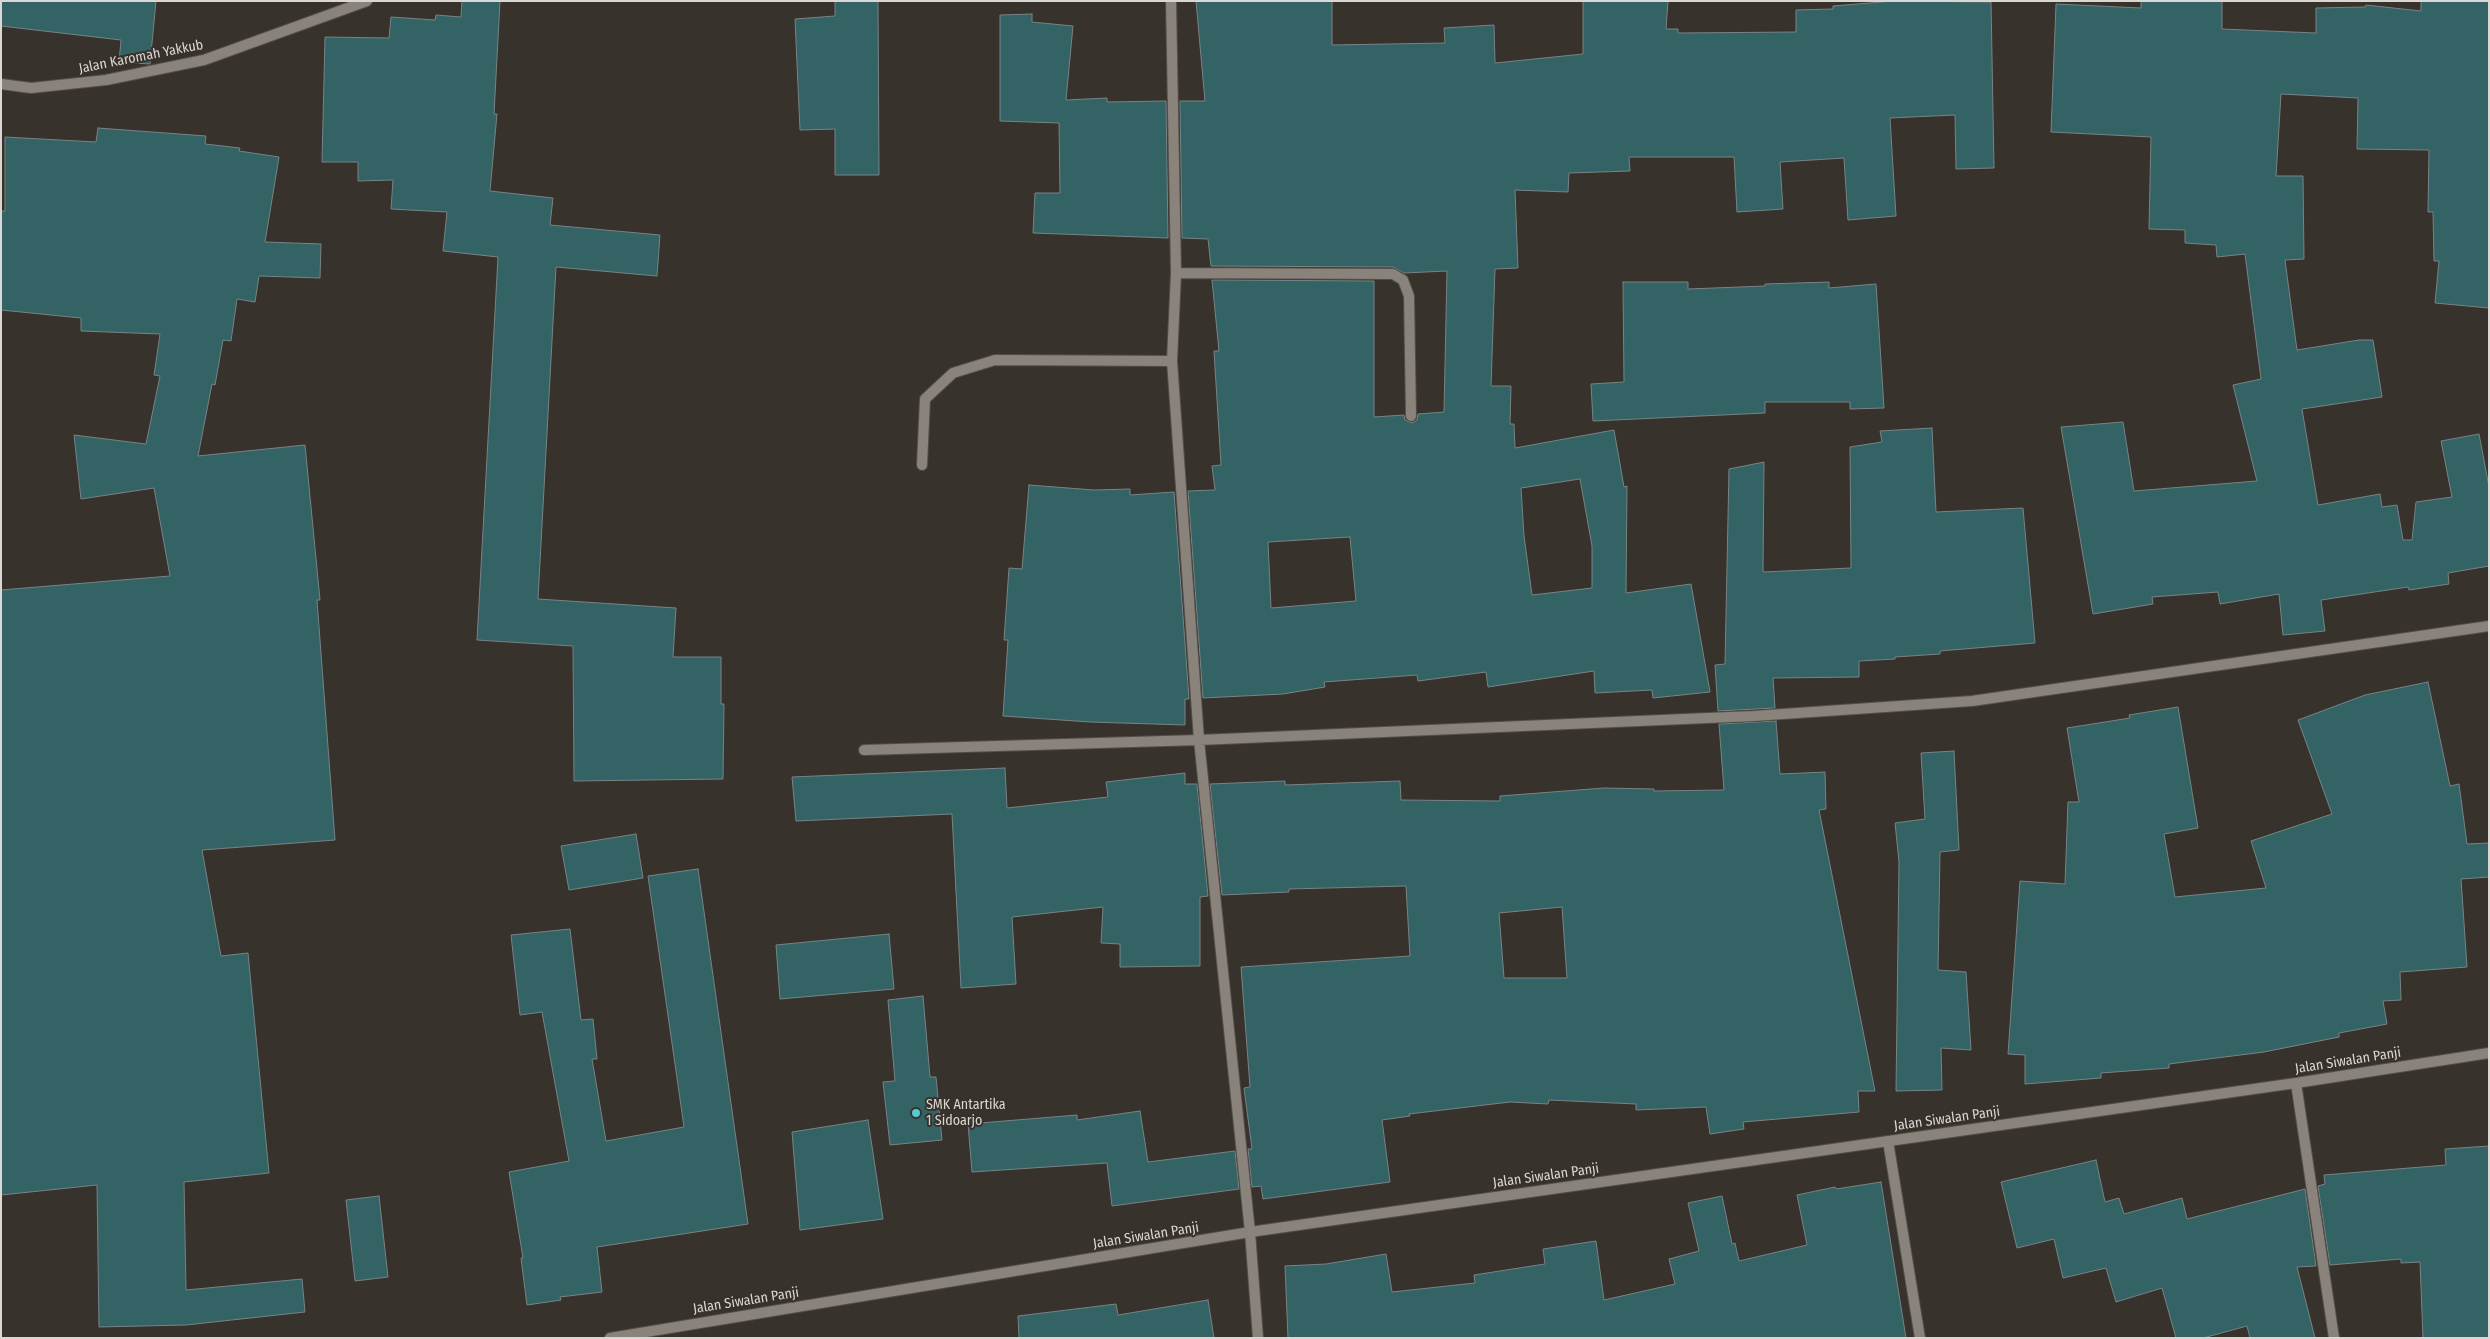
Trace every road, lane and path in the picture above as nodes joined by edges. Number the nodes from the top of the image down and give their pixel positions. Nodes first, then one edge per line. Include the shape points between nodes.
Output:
1 (367, 1) edge
2 (1171, 1) edge
3 (1, 84) edge
4 (1176, 273) junction
5 (1172, 361) junction
6 (1411, 416) dead end
7 (922, 465) dead end
8 (2489, 626) edge
9 (1199, 740) junction
10 (864, 750) dead end
11 (2489, 1053) edge
12 (2296, 1083) junction
13 (1888, 1141) junction
14 (1250, 1232) junction
15 (610, 1338) edge
16 (1258, 1338) edge
17 (1920, 1338) edge
18 (2334, 1338) edge

1 - 3 street, Jalan Karomah Yakkub via 204,60 106,80 32,88
2 - 4 street
4 - 5 street
4 - 6 street via 1393,274 1403,280 1409,296
5 - 7 street via 996,360 953,373 925,399
5 - 9 street
8 - 9 street via 1972,700 1754,716
9 - 10 street
9 - 14 street
11 - 12 street, Jalan Siwalan Panji
12 - 13 street, Jalan Siwalan Panji
12 - 18 street
13 - 14 street, Jalan Siwalan Panji
13 - 17 street
14 - 15 street, Jalan Siwalan Panji
14 - 16 street

